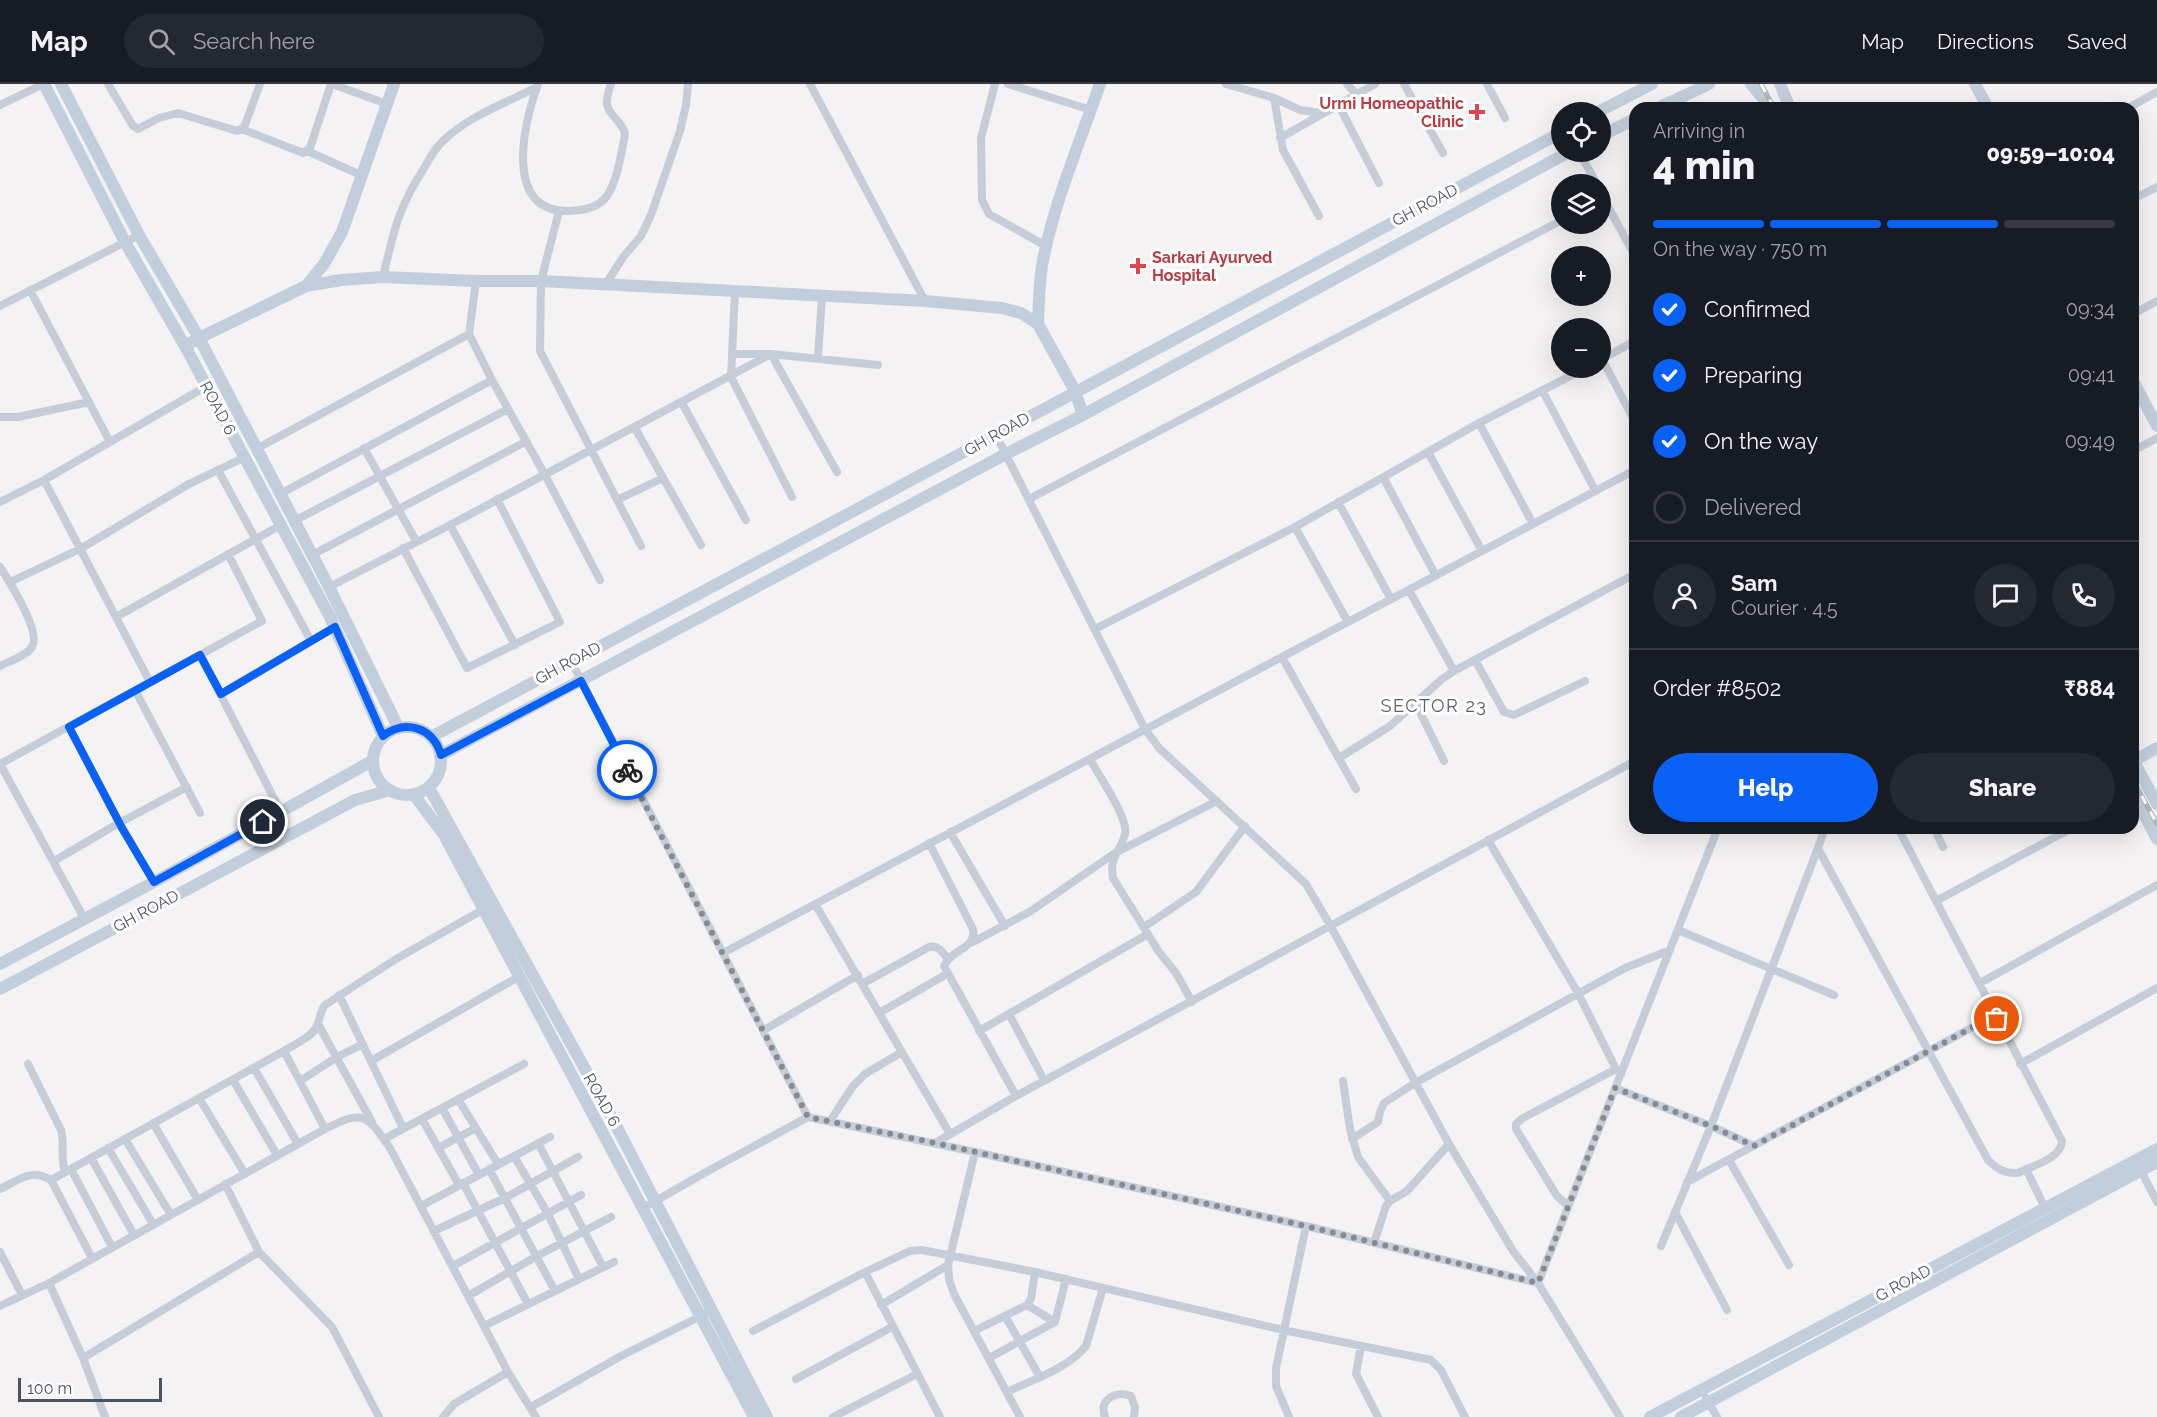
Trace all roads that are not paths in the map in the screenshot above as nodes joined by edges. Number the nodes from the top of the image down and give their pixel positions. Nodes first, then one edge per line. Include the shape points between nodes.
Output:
1 (44, 84) edge
2 (61, 84) edge
3 (108, 84) edge
4 (260, 84) edge
5 (332, 84) edge
6 (394, 84) edge
7 (611, 84) edge
8 (688, 84) edge
9 (810, 84) edge
10 (994, 84) edge
11 (1008, 84) edge
12 (1100, 84) edge
13 (1226, 84) edge
14 (1347, 84) edge
15 (1375, 84) edge
16 (1404, 84) edge
17 (1486, 84) edge
18 (1652, 84) edge
19 (1709, 84) edge
20 (1751, 84) edge
21 (1780, 84) edge
22 (537, 86) edge
23 (1980, 86) edge
24 (2157, 92) edge
25 (1356, 94) junction
26 (1274, 98) junction
27 (1671, 102) edge
28 (1766, 102) edge
29 (1788, 102) edge
30 (1986, 102) edge
31 (2139, 102) edge
32 (387, 104) junction
33 (1338, 104) junction
34 (0, 105) edge
35 (1611, 105) edge
36 (1091, 110) junction
37 (1322, 113) junction
38 (1505, 118) dead end
39 (1629, 122) edge
40 (242, 129) junction
41 (1611, 131) edge
42 (1280, 138) junction
43 (1551, 138) edge
44 (307, 151) junction
45 (1443, 153) dead end
46 (1551, 162) edge
47 (363, 176) junction
48 (1379, 183) dead end
49 (2157, 187) edge
50 (2139, 196) edge
51 (559, 211) junction
52 (1611, 212) edge
53 (1319, 216) dead end
54 (1551, 226) edge
55 (140, 235) junction
56 (125, 242) junction
57 (1629, 244) edge
58 (1046, 246) junction
59 (383, 277) junction
60 (476, 281) junction
61 (541, 281) junction
62 (605, 285) junction
63 (306, 286) junction
64 (30, 290) junction
65 (735, 291) junction
66 (822, 296) junction
67 (925, 301) junction
68 (2157, 301) edge
69 (0, 306) edge
70 (2139, 311) edge
71 (1038, 324) junction
72 (469, 334) junction
73 (199, 338) junction
74 (1629, 344) edge
75 (185, 346) junction
76 (732, 354) junction
77 (771, 354) junction
78 (1611, 354) edge
79 (818, 358) junction
80 (878, 365) dead end
81 (731, 377) junction
82 (1566, 378) edge
83 (1611, 378) edge
84 (492, 380) junction
85 (207, 386) junction
86 (1542, 390) junction
87 (1076, 391) junction
88 (2139, 392) edge
89 (89, 402) junction
90 (682, 403) junction
91 (508, 409) junction
92 (1629, 411) edge
93 (1083, 415) junction
94 (0, 417) edge
95 (1479, 423) junction
96 (2157, 426) edge
97 (634, 428) junction
98 (996, 435) junction
99 (2157, 438) edge
100 (110, 442) junction
101 (525, 442) junction
102 (364, 448) junction
103 (2139, 448) edge
104 (256, 449) junction
105 (591, 451) junction
106 (1428, 452) junction
107 (1006, 454) junction
108 (245, 457) junction
109 (218, 470) junction
110 (837, 472) dead end
111 (1629, 473) edge
112 (545, 474) junction
113 (380, 477) junction
114 (1383, 477) junction
115 (663, 478) junction
116 (44, 480) junction
117 (1595, 490) junction
118 (280, 494) junction
119 (792, 497) dead end
120 (497, 499) junction
121 (1029, 499) junction
122 (617, 500) junction
123 (0, 502) edge
124 (1338, 502) junction
125 (398, 509) junction
126 (746, 520) dead end
127 (294, 521) junction
128 (1533, 524) junction
129 (281, 525) junction
130 (450, 525) junction
131 (1295, 527) junction
132 (254, 540) junction
133 (416, 541) junction
134 (701, 545) dead end
135 (641, 546) dead end
136 (403, 548) junction
137 (80, 549) junction
138 (1482, 551) junction
139 (228, 554) junction
140 (312, 555) junction
141 (0, 567) edge
142 (1436, 576) junction
143 (1629, 577) edge
144 (600, 580) dead end
145 (10, 582) junction
146 (328, 587) junction
147 (1409, 590) junction
148 (1391, 599) junction
149 (116, 618) junction
150 (1348, 622) junction
151 (335, 627) junction
152 (1095, 629) junction
153 (311, 641) junction
154 (515, 645) junction
155 (200, 655) junction
156 (1282, 657) junction
157 (1475, 660) junction
158 (571, 661) junction
159 (0, 666) edge
160 (1454, 671) junction
161 (581, 681) junction
162 (1585, 681) dead end
163 (150, 682) junction
164 (135, 690) junction
165 (221, 694) junction
166 (1415, 702) junction
167 (69, 727) junction
168 (398, 727) junction
169 (1145, 729) junction
170 (383, 736) junction
171 (431, 736) junction
172 (2157, 748) edge
173 (441, 755) junction
174 (2139, 757) edge
175 (1339, 758) junction
176 (1090, 759) junction
177 (372, 761) junction
178 (1443, 761) dead end
179 (0, 764) edge
180 (1629, 764) edge
181 (2139, 771) edge
182 (187, 787) junction
183 (429, 788) junction
184 (1356, 789) dead end
185 (390, 790) junction
186 (414, 795) junction
187 (1216, 801) junction
188 (2157, 804) edge
189 (2139, 805) edge
190 (281, 812) junction
191 (200, 813) dead end
192 (119, 823) junction
193 (1245, 826) junction
194 (950, 832) junction
195 (1716, 834) edge
196 (1823, 834) edge
197 (1901, 834) edge
198 (1937, 834) edge
199 (2061, 834) edge
200 (2157, 839) edge
201 (1488, 840) junction
202 (929, 843) junction
203 (1943, 847) dead end
204 (1818, 848) junction
205 (1115, 853) junction
206 (54, 861) junction
207 (154, 882) junction
208 (2157, 885) edge
209 (1936, 901) junction
210 (815, 904) junction
211 (484, 909) junction
212 (84, 918) junction
213 (1330, 925) junction
214 (1005, 926) junction
215 (1146, 930) junction
216 (1678, 930) junction
217 (973, 942) junction
218 (1670, 950) junction
219 (723, 953) junction
220 (947, 958) junction
221 (0, 964) edge
222 (1771, 970) junction
223 (947, 974) junction
224 (858, 975) junction
225 (520, 976) junction
226 (1980, 982) junction
227 (862, 984) junction
228 (2157, 988) edge
229 (0, 989) edge
230 (1578, 993) junction
231 (339, 995) junction
232 (1834, 995) dead end
233 (1192, 1002) junction
234 (879, 1013) junction
235 (1010, 1014) junction
236 (1995, 1015) junction
237 (318, 1024) junction
238 (764, 1030) junction
239 (979, 1031) junction
240 (363, 1044) junction
241 (284, 1051) junction
242 (902, 1052) junction
243 (1929, 1052) junction
244 (337, 1057) junction
245 (371, 1061) junction
246 (28, 1064) dead end
247 (524, 1064) dead end
248 (2020, 1064) junction
249 (254, 1068) junction
250 (1618, 1072) junction
251 (233, 1080) junction
252 (1044, 1080) junction
253 (300, 1081) junction
254 (1343, 1081) dead end
255 (1415, 1083) junction
256 (1615, 1088) junction
257 (1016, 1096) junction
258 (199, 1098) junction
259 (459, 1099) junction
260 (442, 1108) junction
261 (808, 1117) junction
262 (422, 1119) junction
263 (830, 1121) junction
264 (373, 1122) junction
265 (153, 1123) junction
266 (1711, 1126) junction
267 (403, 1128) junction
268 (476, 1128) junction
269 (325, 1129) junction
270 (950, 1134) junction
271 (550, 1137) dead end
272 (459, 1138) junction
273 (125, 1139) junction
274 (384, 1139) junction
275 (1352, 1139) junction
276 (538, 1143) junction
277 (935, 1143) junction
278 (297, 1144) junction
279 (1449, 1144) junction
280 (1754, 1146) junction
281 (108, 1148) junction
282 (438, 1148) junction
283 (2157, 1149) edge
284 (975, 1152) junction
285 (277, 1155) junction
286 (514, 1156) junction
287 (578, 1157) dead end
288 (91, 1158) junction
289 (1729, 1160) junction
290 (2157, 1162) edge
291 (498, 1164) junction
292 (489, 1169) junction
293 (2026, 1169) junction
294 (68, 1170) junction
295 (553, 1171) junction
296 (2141, 1171) junction
297 (245, 1174) junction
298 (479, 1175) junction
299 (51, 1180) junction
300 (1687, 1182) junction
301 (529, 1183) junction
302 (225, 1184) junction
303 (461, 1184) junction
304 (0, 1189) edge
305 (581, 1195) dead end
306 (505, 1198) junction
307 (198, 1200) junction
308 (1390, 1201) junction
309 (569, 1202) junction
310 (656, 1202) junction
311 (2157, 1202) edge
312 (421, 1206) junction
313 (1569, 1206) junction
314 (643, 1208) junction
315 (2045, 1208) junction
316 (478, 1210) junction
317 (1675, 1212) junction
318 (548, 1214) junction
319 (171, 1215) junction
320 (611, 1217) dead end
321 (153, 1224) junction
322 (1306, 1226) junction
323 (522, 1228) junction
324 (434, 1231) junction
325 (585, 1231) junction
326 (134, 1235) junction
327 (495, 1243) junction
328 (562, 1243) junction
329 (1374, 1243) junction
330 (1660, 1245) dead end
331 (112, 1247) junction
332 (0, 1252) edge
333 (259, 1252) junction
334 (537, 1256) junction
335 (92, 1258) junction
336 (949, 1261) junction
337 (614, 1262) dead end
338 (1790, 1265) dead end
339 (453, 1266) junction
340 (603, 1267) junction
341 (510, 1271) junction
342 (865, 1272) junction
343 (1035, 1272) junction
344 (579, 1279) junction
345 (1066, 1279) junction
346 (49, 1283) junction
347 (1538, 1283) junction
348 (1103, 1288) junction
349 (555, 1291) junction
350 (22, 1295) junction
351 (468, 1296) junction
352 (528, 1304) junction
353 (881, 1305) junction
354 (1027, 1305) junction
355 (0, 1306) edge
356 (1727, 1310) dead end
357 (706, 1314) junction
358 (1005, 1316) junction
359 (1055, 1322) junction
360 (484, 1326) junction
361 (892, 1327) junction
362 (1283, 1330) junction
363 (753, 1331) dead end
364 (974, 1331) junction
365 (1020, 1342) junction
366 (1361, 1346) junction
367 (83, 1358) junction
368 (989, 1358) junction
369 (508, 1372) junction
370 (917, 1374) junction
371 (1040, 1377) junction
372 (796, 1379) dead end
373 (1702, 1390) junction
374 (1007, 1392) junction
375 (1709, 1403) junction
376 (531, 1407) junction
377 (105, 1417) edge
378 (380, 1417) edge
379 (442, 1417) edge
380 (536, 1417) edge
381 (754, 1417) edge
382 (767, 1417) edge
383 (833, 1417) edge
384 (940, 1417) edge
385 (1020, 1417) edge
386 (1105, 1417) edge
387 (1134, 1417) edge
388 (1289, 1417) edge
389 (1378, 1417) edge
390 (1465, 1417) edge
391 (1620, 1417) edge
392 (1650, 1417) edge
393 (1681, 1417) edge
394 (1717, 1417) edge

1 - 34 street
1 - 56 street, ROAD 6
2 - 55 street, ROAD 6
3 - 40 street via 138,129 178,113 237,131
4 - 40 street
5 - 32 street
5 - 44 street
6 - 32 street
7 - 51 street via 606,103 625,134 614,180 597,206
8 - 62 street via 680,131 651,215 641,236
9 - 67 street
10 - 58 street via 981,138 982,200 989,214
11 - 36 street
12 - 36 street
13 - 26 street
14 - 25 street
15 - 25 street
16 - 45 street
17 - 38 street
18 - 35 street
19 - 27 street
20 - 28 street
21 - 29 street
22 - 51 street via 524,146 523,176 538,203
22 - 59 street via 476,118 443,141 401,208
23 - 30 street
24 - 31 street
25 - 33 street
26 - 37 street via 1300,110
26 - 42 street
32 - 47 street
33 - 37 street
33 - 48 street
36 - 58 street
37 - 42 street
39 - 41 street
40 - 44 street via 303,153
42 - 53 street via 1282,150
43 - 87 street, GH ROAD
44 - 47 street
46 - 93 street, GH ROAD
47 - 63 street via 342,232
49 - 50 street
51 - 61 street
52 - 57 street
54 - 121 street
55 - 56 street
55 - 73 street, ROAD 6
56 - 64 street
56 - 75 street, ROAD 6
58 - 71 street
59 - 60 street
59 - 63 street
60 - 61 street
60 - 72 street
61 - 62 street
61 - 105 street via 540,351
62 - 65 street
63 - 73 street
64 - 69 street
64 - 89 street
65 - 66 street
65 - 76 street
66 - 67 street
66 - 79 street
67 - 71 street via 1002,308 1021,313
68 - 70 street
71 - 87 street
72 - 84 street
72 - 104 street
73 - 75 street
73 - 104 street, ROAD 6
74 - 78 street
75 - 85 street, ROAD 6
76 - 77 street
76 - 81 street
77 - 79 street
77 - 81 street
77 - 110 street
79 - 80 street
81 - 90 street
81 - 119 street
82 - 86 street
83 - 92 street
84 - 91 street
84 - 102 street
85 - 100 street
85 - 108 street, ROAD 6
86 - 95 street
86 - 117 street
87 - 93 street
87 - 98 street, GH ROAD
88 - 96 street
89 - 94 street
89 - 100 street
90 - 97 street
90 - 126 street
91 - 101 street
91 - 113 street
93 - 107 street, GH ROAD
95 - 106 street
95 - 128 street
97 - 105 street
97 - 115 street
98 - 107 street
98 - 158 street, GH ROAD
99 - 103 street
100 - 116 street
101 - 112 street
101 - 125 street
102 - 113 street
102 - 118 street
104 - 118 street, ROAD 6
105 - 112 street
105 - 122 street
106 - 114 street
106 - 138 street
107 - 121 street
107 - 161 street, GH ROAD
108 - 109 street
108 - 129 street, ROAD 6
109 - 132 street
109 - 137 street
111 - 117 street
112 - 120 street
112 - 144 street
113 - 125 street
113 - 127 street
114 - 124 street
114 - 142 street
115 - 122 street
115 - 134 street
116 - 123 street
116 - 137 street
117 - 128 street
118 - 127 street, ROAD 6
120 - 130 street
120 - 154 street via 560,622
121 - 152 street
122 - 135 street
124 - 131 street
124 - 148 street
125 - 133 street
125 - 140 street
127 - 140 street, ROAD 6
128 - 138 street
129 - 132 street
129 - 151 street, ROAD 6
130 - 133 street
130 - 154 street
131 - 150 street
131 - 152 street
132 - 139 street
132 - 153 street
133 - 136 street
136 - 146 street
136 - 154 street via 467,668
137 - 145 street
137 - 149 street
138 - 142 street
139 - 149 street
139 - 155 street via 262,621
140 - 146 street, ROAD 6
141 - 145 street
142 - 147 street
143 - 157 street
145 - 159 street via 35,638 28,651
146 - 168 street, ROAD 6
147 - 148 street
147 - 160 street
148 - 150 street
149 - 163 street
150 - 156 street
151 - 153 street
151 - 170 street, ROAD 6
152 - 169 street
153 - 165 street
155 - 163 street
155 - 165 street
156 - 169 street
156 - 175 street
157 - 160 street
157 - 162 street via 1509,715
158 - 161 street
158 - 171 street, GH ROAD
160 - 166 street
161 - 173 street, GH ROAD
161 - 219 street
163 - 164 street
164 - 167 street
164 - 182 street
165 - 190 street
166 - 175 street via 1390,726
166 - 178 street
167 - 179 street
167 - 192 street
168 - 170 street
168 - 171 street via 410,726
169 - 176 street
169 - 187 street via 1159,748
170 - 177 street
171 - 173 street
172 - 174 street
173 - 183 street via 439,773
175 - 184 street
176 - 194 street
176 - 205 street via 1125,822 1125,837
177 - 185 street via 380,783
177 - 190 street, GH ROAD
179 - 206 street
180 - 201 street
181 - 188 street
182 - 191 street
182 - 192 street
183 - 186 street
183 - 310 street, ROAD 6
185 - 186 street
185 - 229 street, GH ROAD via 355,800
186 - 211 street, ROAD 6 via 444,835
187 - 193 street
187 - 205 street
189 - 200 street
190 - 207 street, GH ROAD
192 - 206 street
192 - 207 street
193 - 213 street via 1306,884
193 - 215 street via 1196,892
194 - 202 street
194 - 214 street
195 - 216 street
196 - 204 street
197 - 209 street
198 - 203 street
199 - 209 street
201 - 213 street
201 - 230 street
202 - 210 street
202 - 217 street via 973,929
204 - 222 street
204 - 243 street
205 - 214 street
205 - 215 street via 1113,878
206 - 212 street
207 - 212 street, GH ROAD
208 - 226 street
209 - 226 street
210 - 219 street
210 - 224 street
211 - 225 street, ROAD 6
211 - 231 street
212 - 221 street, GH ROAD
213 - 233 street
213 - 255 street
214 - 217 street
215 - 233 street
215 - 235 street
216 - 218 street
216 - 222 street
217 - 220 street
218 - 230 street
218 - 250 street
219 - 238 street
220 - 223 street
220 - 227 street via 940,949 929,947
222 - 232 street
222 - 266 street
223 - 234 street
223 - 239 street
224 - 227 street
224 - 238 street
225 - 245 street
225 - 314 street, ROAD 6
226 - 236 street
227 - 234 street
228 - 248 street
230 - 250 street
230 - 255 street
231 - 237 street via 324,1005
231 - 240 street
233 - 252 street
234 - 242 street
235 - 239 street
235 - 252 street
236 - 243 street
236 - 248 street
237 - 241 street
237 - 244 street
238 - 261 street
239 - 257 street
240 - 244 street
240 - 245 street
241 - 249 street
241 - 253 street
242 - 263 street via 865,1074
242 - 270 street
243 - 280 street
243 - 293 street via 1988,1160 2012,1174
244 - 253 street
244 - 264 street
245 - 267 street
246 - 294 street via 61,1130 62,1164
247 - 259 street
248 - 293 street via 2062,1141 2054,1156
249 - 251 street
249 - 278 street
250 - 256 street
250 - 313 street via 1516,1124 1552,1189
251 - 258 street
251 - 285 street
252 - 257 street
253 - 269 street
254 - 275 street
255 - 275 street via 1384,1103 1378,1122
255 - 279 street
256 - 266 street
256 - 313 street
257 - 270 street
258 - 265 street
258 - 297 street
259 - 260 street
259 - 268 street
260 - 262 street
260 - 272 street
261 - 263 street
261 - 310 street
262 - 267 street
262 - 282 street
263 - 277 street
264 - 269 street via 353,1118
264 - 274 street
265 - 273 street
265 - 307 street
266 - 280 street
266 - 300 street
267 - 274 street
268 - 272 street
268 - 291 street
269 - 278 street
270 - 277 street
271 - 276 street
272 - 282 street
272 - 298 street
273 - 281 street
273 - 319 street
274 - 312 street
275 - 308 street via 1358,1157
276 - 286 street
276 - 295 street
277 - 284 street
278 - 285 street
279 - 308 street via 1407,1191
279 - 347 street
280 - 289 street
281 - 288 street
281 - 321 street
282 - 303 street
283 - 315 street, G ROAD
284 - 322 street
284 - 336 street
285 - 297 street
286 - 291 street
286 - 301 street
287 - 295 street
288 - 294 street
288 - 326 street
289 - 300 street
289 - 338 street
290 - 296 street, G ROAD
291 - 292 street
292 - 298 street
292 - 306 street
293 - 315 street
294 - 299 street
294 - 331 street
295 - 301 street
295 - 309 street
296 - 311 street
296 - 375 street, G ROAD
297 - 302 street
298 - 303 street
299 - 304 street via 32,1174
299 - 335 street
300 - 317 street
301 - 306 street
301 - 318 street
302 - 307 street
302 - 333 street
303 - 312 street
303 - 316 street
305 - 309 street
306 - 316 street
306 - 323 street
307 - 319 street
308 - 329 street
309 - 318 street
309 - 325 street
310 - 314 street
310 - 357 street, ROAD 6
312 - 324 street
313 - 347 street
314 - 357 street, ROAD 6
315 - 373 street, G ROAD
316 - 324 street
316 - 327 street
317 - 330 street
317 - 356 street
318 - 323 street
318 - 328 street
319 - 321 street
320 - 325 street
321 - 326 street
322 - 329 street
322 - 362 street
323 - 327 street
323 - 334 street
324 - 339 street
325 - 328 street
325 - 340 street
326 - 331 street
327 - 339 street
327 - 341 street
328 - 334 street
328 - 344 street
329 - 347 street
331 - 335 street
332 - 350 street
333 - 367 street
333 - 378 street via 332,1327
334 - 341 street
334 - 349 street
335 - 346 street
336 - 342 street via 922,1250 910,1251
336 - 343 street
336 - 353 street
336 - 364 street via 954,1294
337 - 340 street
339 - 351 street
340 - 344 street
341 - 351 street
341 - 352 street
342 - 353 street
342 - 363 street
343 - 345 street
343 - 354 street
344 - 349 street
345 - 348 street
345 - 359 street
346 - 350 street
346 - 367 street
347 - 391 street
348 - 362 street
348 - 371 street via 1086,1346 1070,1362
349 - 352 street
350 - 355 street
351 - 360 street
352 - 360 street
353 - 361 street
354 - 358 street
354 - 359 street
357 - 376 street
357 - 381 street, ROAD 6
357 - 382 street, ROAD 6
358 - 364 street
358 - 365 street
359 - 365 street
360 - 369 street
361 - 370 street
361 - 372 street
362 - 366 street
362 - 388 street via 1276,1386
364 - 368 street
365 - 368 street
365 - 371 street
366 - 389 street via 1356,1374
366 - 390 street via 1437,1364
367 - 377 street
368 - 374 street
369 - 376 street
369 - 379 street via 454,1404
370 - 383 street
370 - 384 street
371 - 374 street
373 - 375 street
373 - 392 street, G ROAD
374 - 385 street
375 - 393 street, G ROAD
375 - 394 street
376 - 380 street
386 - 387 street via 1108,1399 1123,1393 1131,1396 1136,1407

